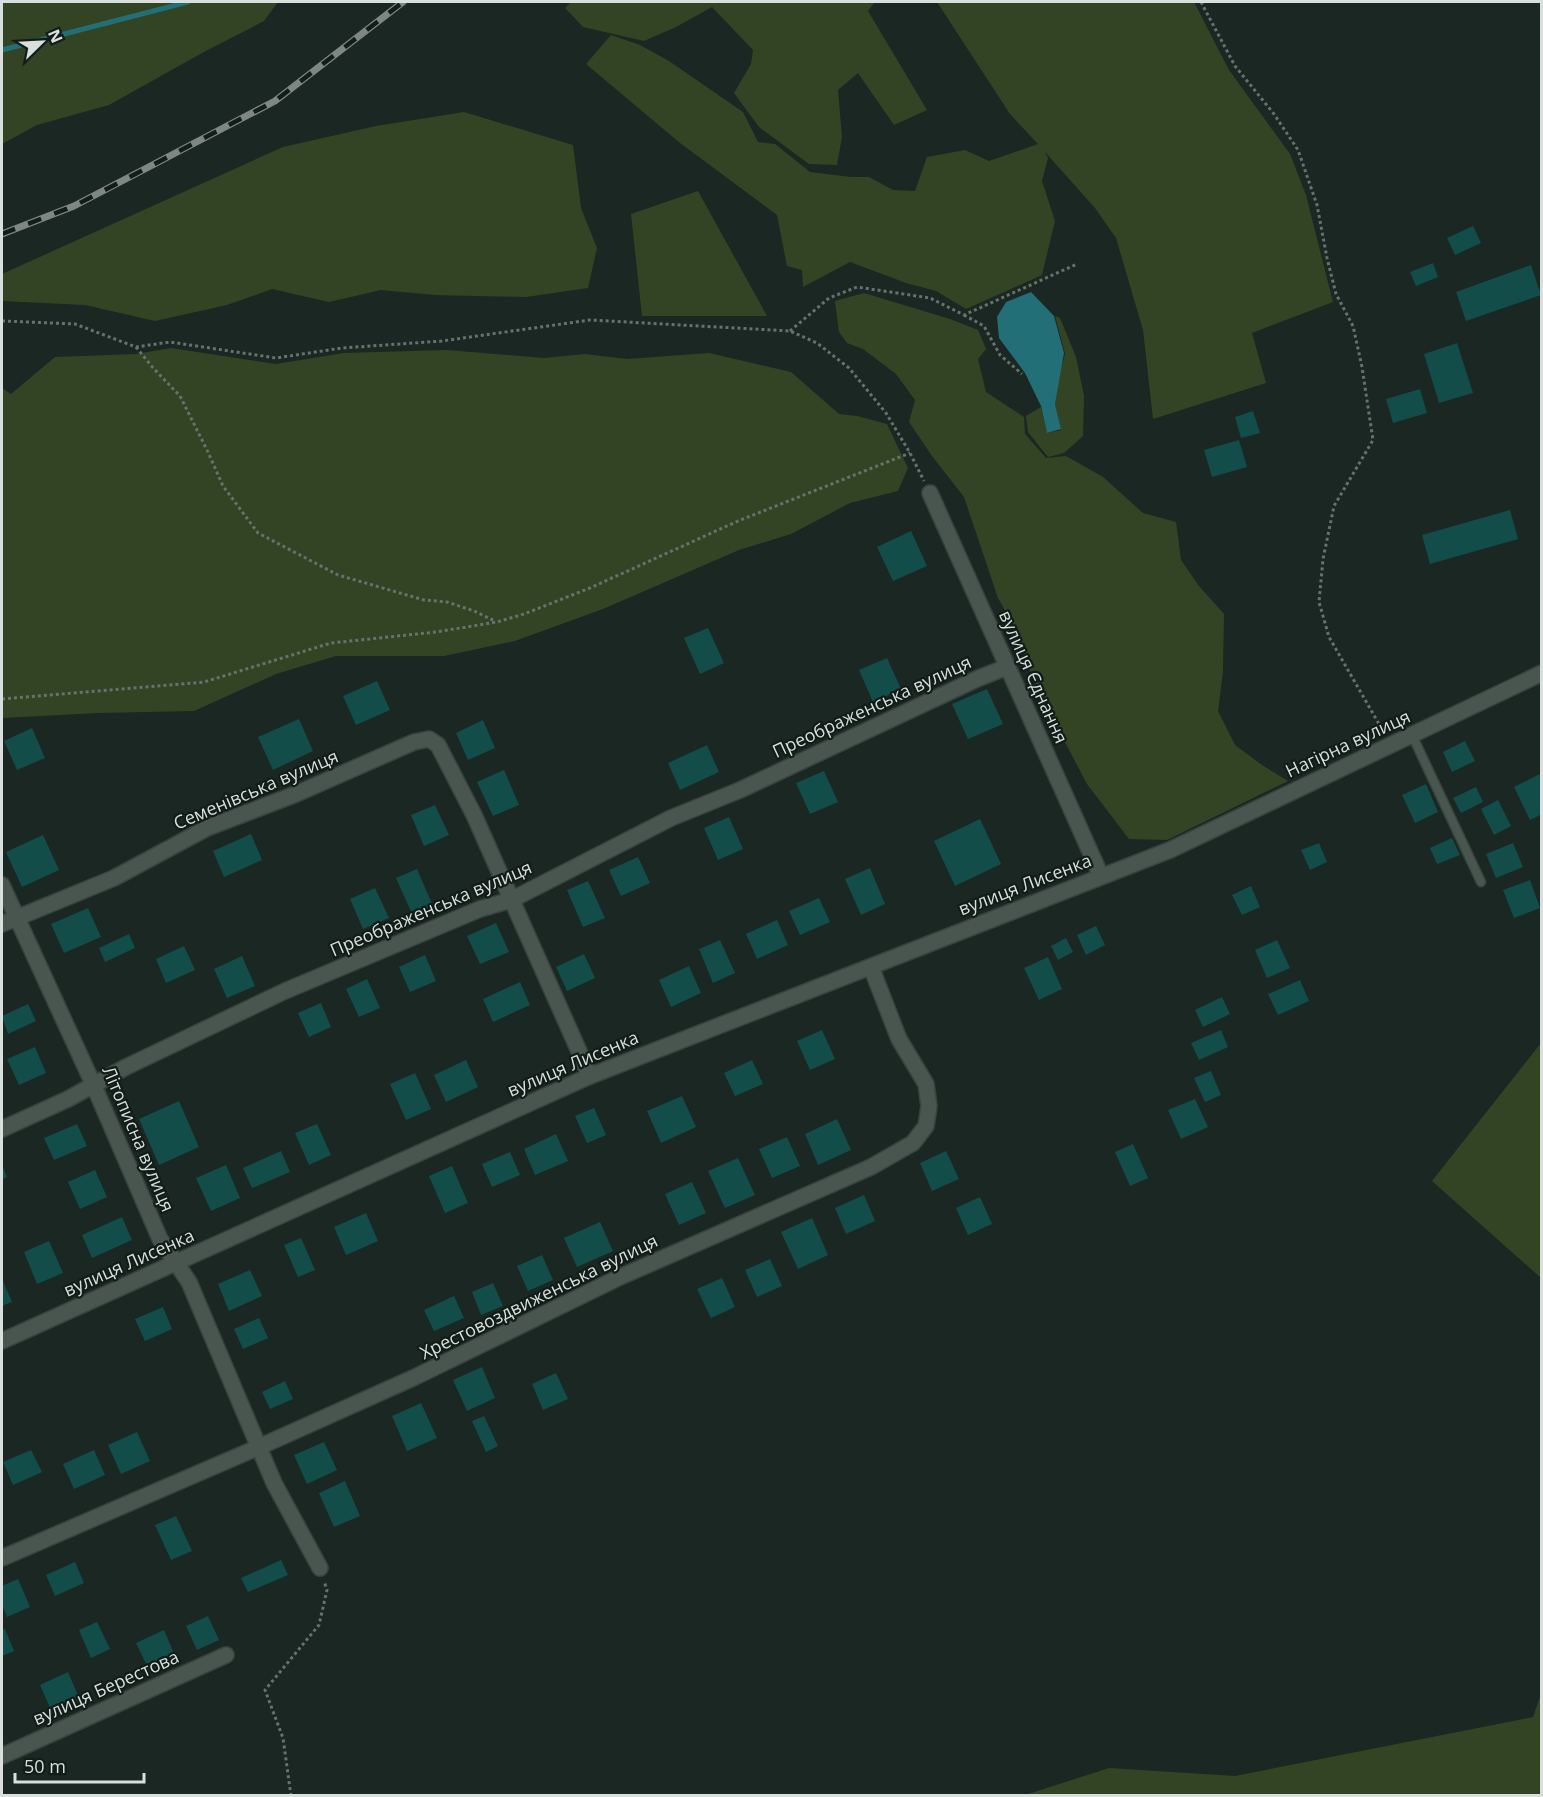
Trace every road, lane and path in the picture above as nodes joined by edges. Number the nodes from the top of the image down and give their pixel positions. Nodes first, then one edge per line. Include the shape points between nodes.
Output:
1 (1201, 2) edge
2 (1077, 264) dead end
3 (964, 315) junction
4 (2, 321) edge
5 (790, 331) junction
6 (136, 347) junction
7 (1022, 374) dead end
8 (910, 453) junction
9 (930, 493) joint
10 (497, 622) junction
11 (1007, 667) junction
12 (1542, 673) edge
13 (2, 699) edge
14 (1412, 735) junction
15 (1391, 746) junction
16 (1170, 850) joint
17 (1101, 876) junction
18 (1481, 882) dead end
19 (2, 885) edge
20 (511, 900) junction
21 (17, 917) junction
22 (2, 924) edge
23 (871, 967) junction
24 (590, 1076) junction
25 (94, 1086) junction
26 (2, 1130) edge
27 (176, 1263) junction
28 (2, 1341) edge
29 (259, 1447) junction
30 (2, 1558) edge
31 (320, 1568) joint
32 (226, 1655) dead end
33 (2, 1756) edge
34 (291, 1796) edge

1 - 15 path via 1235,66 1298,150 1317,206 1336,294 1353,326 1373,440 1334,506 1319,602 1329,637
2 - 3 path
3 - 5 path via 930,298 857,287 829,298
3 - 7 path via 984,326 1000,355
4 - 6 path via 75,324
5 - 6 path via 590,320 442,341 342,348 276,358 170,342
5 - 8 path via 817,343 849,368 886,413
6 - 10 path via 180,396 223,486 258,533 338,575 447,603
8 - 9 path
8 - 10 path via 738,521 590,588
9 - 11 street, вулиця Єднання
10 - 13 path via 331,643 204,682
11 - 17 street, вулиця Єднання
11 - 20 street, Преображенська вулиця via 671,818
12 - 14 street, Нагірна вулиця
14 - 15 street, Нагірна вулиця
14 - 18 lane
15 - 16 street, Нагірна вулиця
16 - 17 street, вулиця Лисенка
17 - 23 street, вулиця Лисенка
19 - 21 street, Літописна вулиця
20 - 21 street, Семенівська вулиця via 464,795 438,745 429,740 414,742 207,828 114,878
20 - 24 street
20 - 25 street, Преображенська вулиця via 480,909 285,991
21 - 22 street, Семенівська вулиця
21 - 25 street, Літописна вулиця
23 - 24 street, вулиця Лисенка
23 - 29 street, Хрестовоздвиженська вулиця via 899,1038 926,1084 926,1126 912,1143 871,1167 620,1277 413,1378
24 - 27 street, вулиця Лисенка
25 - 26 street, Преображенська вулиця
25 - 27 street, Літописна вулиця via 160,1239
27 - 28 street, вулиця Лисенка
27 - 29 street, Літописна вулиця via 189,1282
29 - 30 street, Хрестовоздвиженська вулиця
29 - 31 street, Літописна вулиця
31 - 34 path via 327,1590 319,1625 265,1690 283,1738
32 - 33 street, вулиця Берестова

